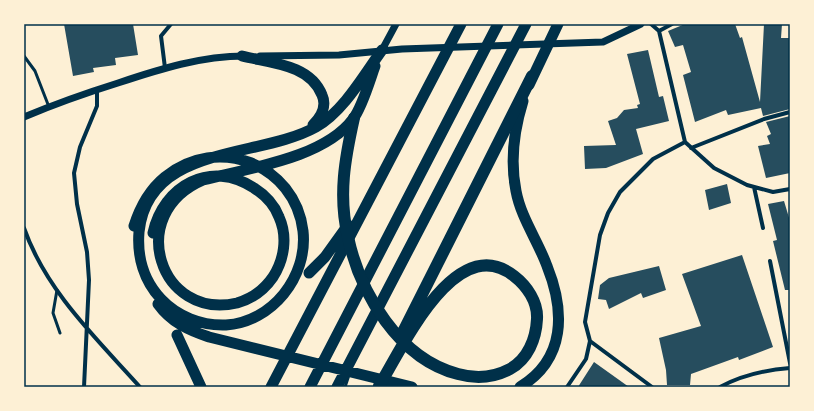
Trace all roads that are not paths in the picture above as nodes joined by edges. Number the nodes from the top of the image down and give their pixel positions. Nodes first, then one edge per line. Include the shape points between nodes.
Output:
1 (171, 24) edge
2 (396, 24) edge
3 (461, 24) edge
4 (498, 24) edge
5 (526, 24) edge
6 (558, 24) edge
7 (641, 24) edge
8 (650, 24) edge
9 (672, 24) edge
10 (659, 31) junction
11 (382, 50) junction
12 (24, 56) edge
13 (242, 56) junction
14 (165, 68) junction
15 (532, 76) junction
16 (97, 90) junction
17 (49, 107) junction
18 (790, 112) edge
19 (24, 117) edge
20 (354, 118) junction
21 (411, 120) junction
22 (303, 133) junction
23 (685, 142) junction
24 (691, 148) junction
25 (754, 187) junction
26 (790, 189) edge
27 (24, 228) edge
28 (137, 228) junction
29 (762, 228) dead end
30 (156, 234) junction
31 (140, 261) junction
32 (770, 261) dead end
33 (309, 273) dead end
34 (57, 290) junction
35 (60, 333) dead end
36 (364, 334) junction
37 (177, 335) dead end
38 (590, 341) junction
39 (790, 363) edge
40 (790, 368) edge
41 (197, 385) edge
42 (84, 387) edge
43 (140, 387) edge
44 (271, 387) edge
45 (310, 387) edge
46 (337, 387) edge
47 (345, 387) edge
48 (379, 387) edge
49 (412, 387) edge
50 (520, 387) edge
51 (567, 387) edge
52 (652, 387) edge
53 (720, 387) edge

1 - 14 street via 161,36
2 - 11 street
3 - 21 highway
4 - 45 highway
5 - 36 highway
6 - 15 highway
7 - 11 street via 603,42
8 - 10 street
9 - 10 street
10 - 23 street
11 - 13 street via 339,54
11 - 20 highway
11 - 22 highway via 337,110 316,127
12 - 17 lane via 35,71
13 - 14 street via 210,58
13 - 22 highway via 295,69 316,82 324,98 324,107 314,125
14 - 16 street
15 - 48 highway via 436,264
15 - 50 highway via 515,132 514,178 520,206 548,267 557,300 559,326 557,340 545,365
16 - 17 street
16 - 42 street via 97,106 80,147 74,173 89,280
17 - 19 street
18 - 24 street
20 - 30 highway via 347,127 326,143 287,158 194,184 172,203
20 - 48 highway via 343,178 347,235 365,286 386,321 399,336 422,358 435,366 462,375 487,378 506,371 521,360 534,340 537,316 535,303 522,282 512,274 490,267 477,267 465,271 444,287 424,312
21 - 33 highway via 348,225 325,257
21 - 44 highway
22 - 28 highway via 204,160 179,171 151,198
23 - 24 street
23 - 38 street via 653,159 620,192 608,213 600,236 585,322
24 - 25 street via 714,168
25 - 26 street via 773,192
25 - 29 street
27 - 34 street via 36,256
28 - 31 highway
28 - 31 highway via 147,195 161,180 187,162 216,156 243,160 268,173 290,196 302,225 301,263 289,288 265,312 236,323 205,323 177,313 156,293
30 - 30 highway via 160,256 172,281 186,294 212,304 235,303 256,294 276,272 284,245 280,218 270,202 250,185 225,176 200,178 173,194 161,210
31 - 49 highway via 145,279 162,309 175,322 190,331 209,338
32 - 39 street
34 - 35 lane via 53,313
34 - 43 street via 80,320
36 - 46 highway
36 - 47 lane
37 - 41 highway via 186,352
38 - 51 street via 586,359
38 - 52 street
40 - 53 street via 738,377

